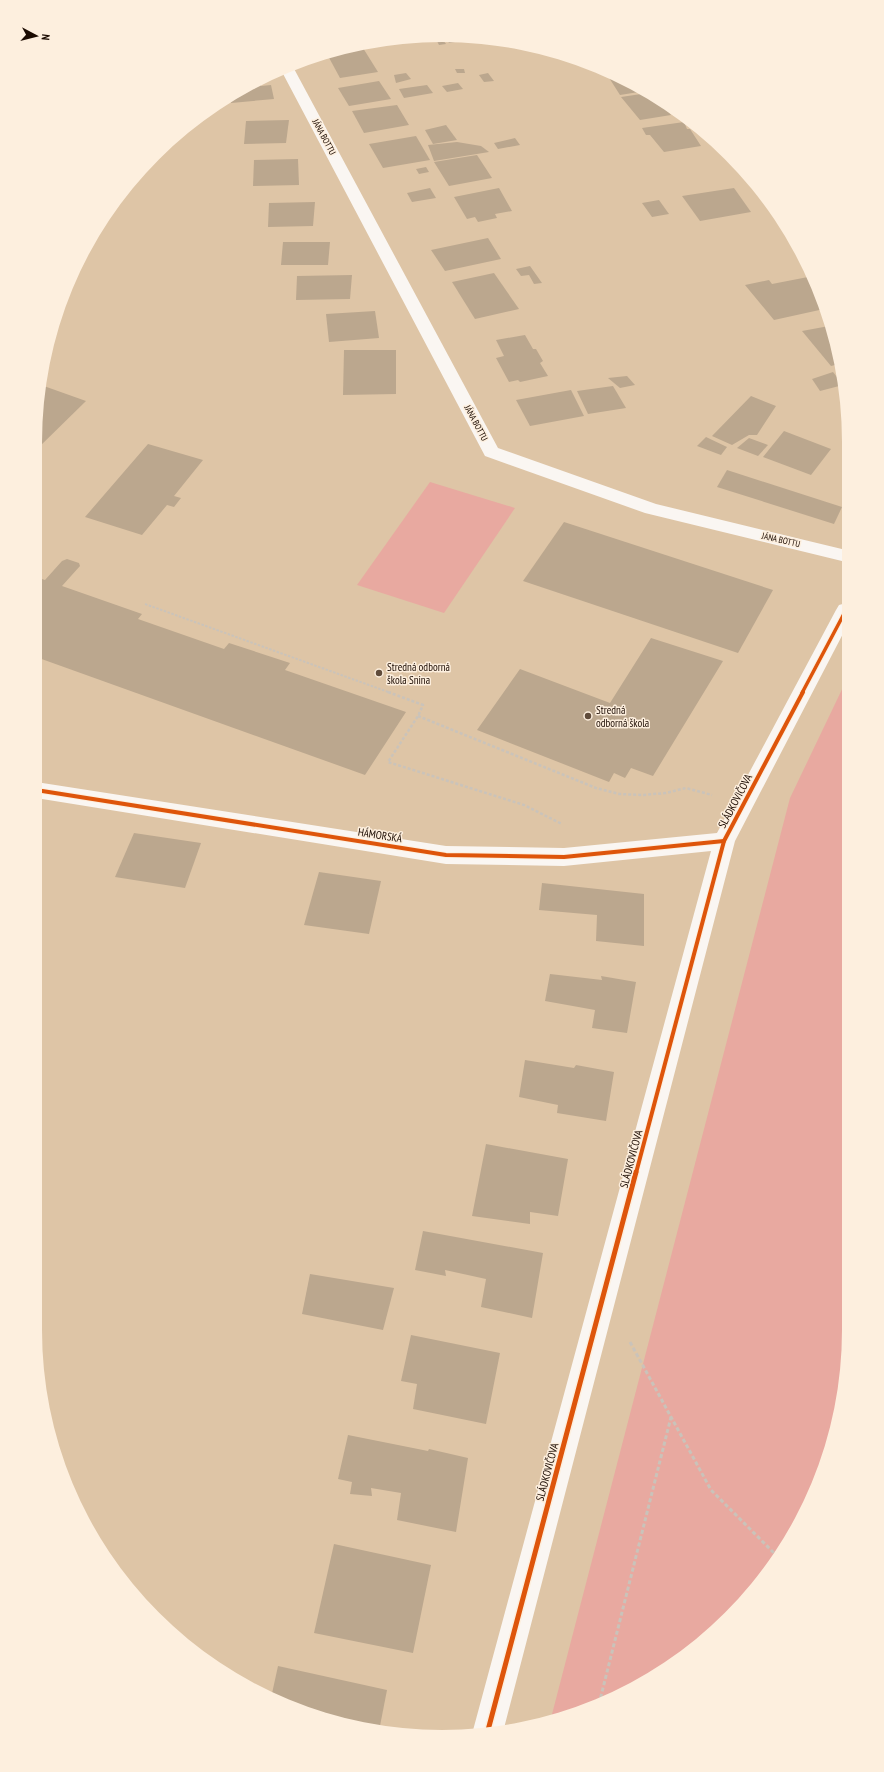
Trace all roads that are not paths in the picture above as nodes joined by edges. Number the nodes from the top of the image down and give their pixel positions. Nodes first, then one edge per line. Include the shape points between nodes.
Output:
1 (289, 72) edge
2 (842, 555) edge
3 (842, 618) edge
4 (42, 791) edge
5 (724, 841) junction
6 (489, 1727) edge

1 - 2 street, JÁNA BOTTU via 491,452 651,509
3 - 5 street, SLÁDKOVIČOVA
4 - 5 street, HÁMORSKÁ via 446,855 564,857
5 - 6 street, SLÁDKOVIČOVA

